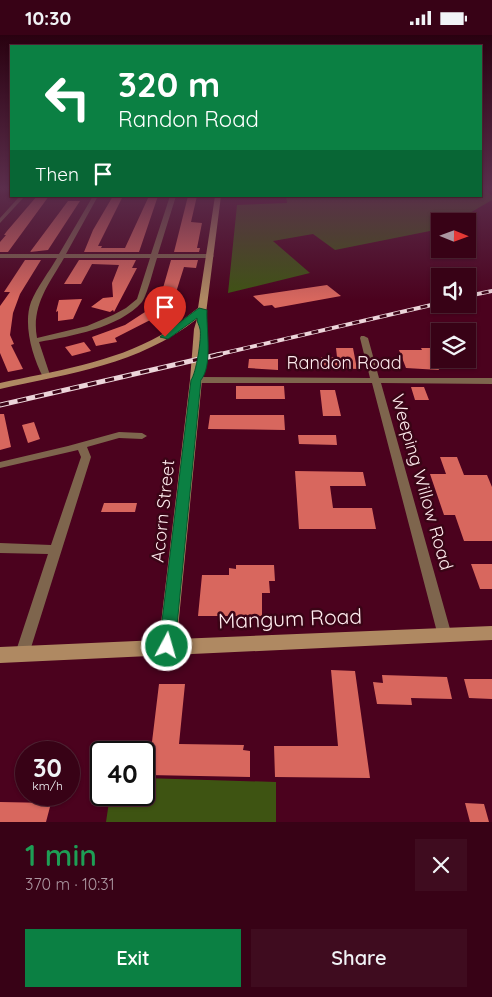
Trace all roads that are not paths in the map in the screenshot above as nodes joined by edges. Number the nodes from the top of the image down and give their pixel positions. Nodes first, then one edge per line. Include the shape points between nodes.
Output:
1 (79, 227) edge
2 (164, 227) edge
3 (214, 227) edge
4 (0, 256) edge
5 (62, 256) junction
6 (156, 256) junction
7 (211, 256) junction
8 (202, 310) junction
9 (364, 338) dead end
10 (34, 341) junction
11 (46, 375) junction
12 (196, 380) junction
13 (375, 380) junction
14 (492, 381) edge
15 (0, 385) edge
16 (142, 435) dead end
17 (80, 446) junction
18 (0, 465) edge
19 (0, 548) edge
20 (56, 550) junction
21 (492, 633) edge
22 (445, 636) junction
23 (167, 646) junction
24 (22, 654) junction
25 (0, 655) edge

1 - 5 street
2 - 6 street
3 - 7 street, Acorn Street
4 - 5 street
5 - 6 street
5 - 10 street via 35,302 31,326
6 - 7 street
6 - 10 street via 140,300 127,312 79,332
7 - 8 street, Acorn Street
8 - 11 street via 165,337 140,349 104,362
8 - 12 street, Acorn Street via 204,329 200,376
9 - 13 street, Weeping Willow Road
10 - 11 street
11 - 15 street
12 - 13 street, Randon Road
12 - 23 street, Acorn Street
13 - 14 street, Randon Road
13 - 22 street, Weeping Willow Road
16 - 17 street via 119,435
17 - 18 street
17 - 20 street via 86,457
19 - 20 street
20 - 24 street
21 - 22 street, Mangum Road
22 - 23 street, Mangum Road
23 - 24 street, Mangum Road
24 - 25 street, Mangum Road

